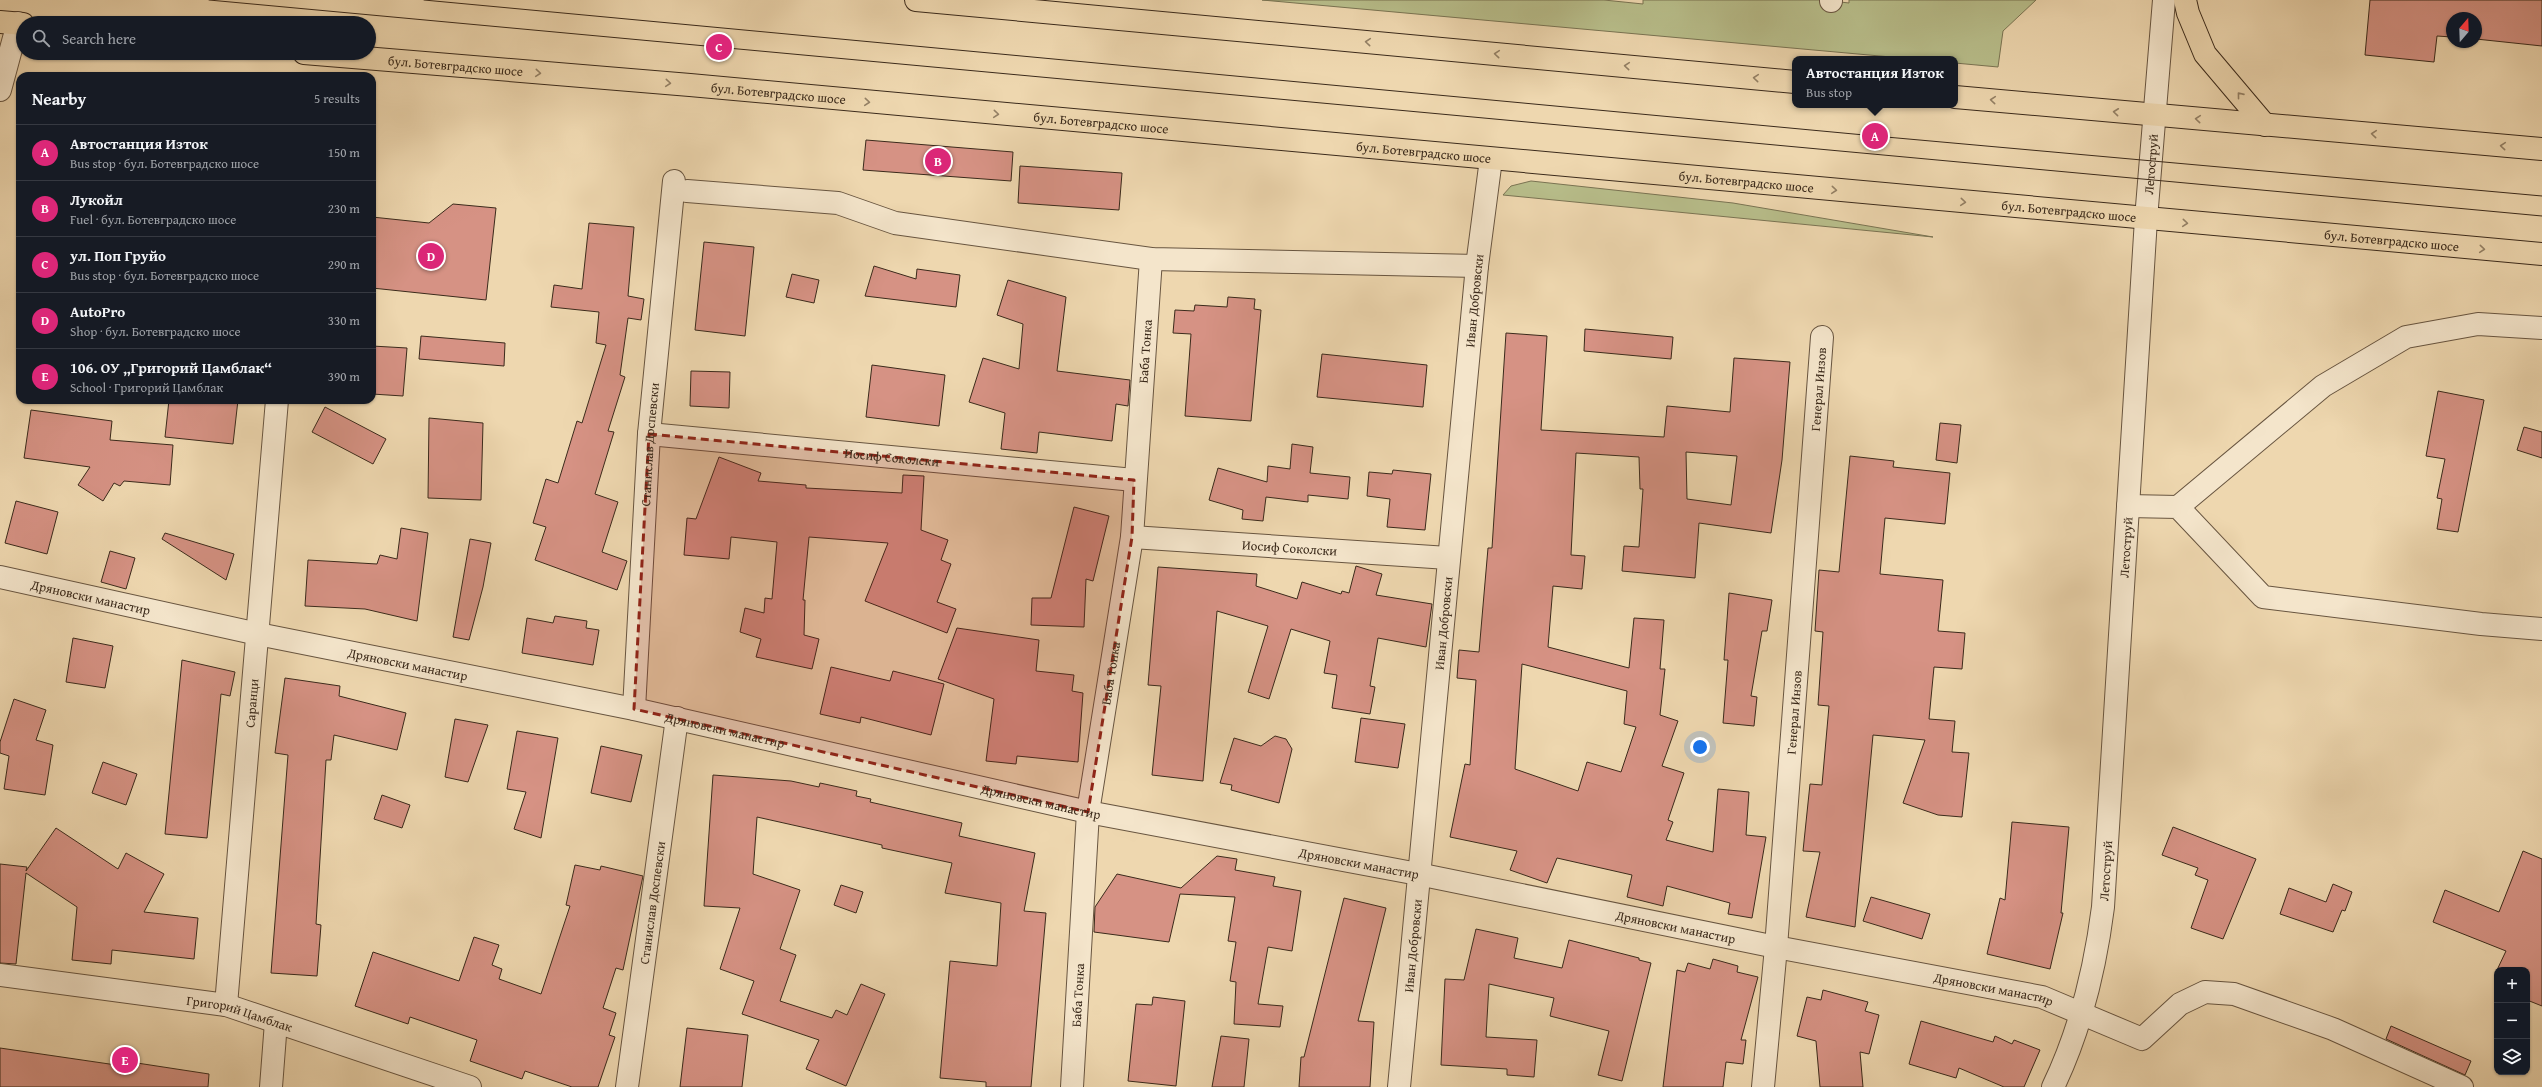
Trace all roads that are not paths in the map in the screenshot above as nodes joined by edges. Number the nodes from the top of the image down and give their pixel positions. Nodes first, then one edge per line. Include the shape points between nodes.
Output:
1 (916, 0) edge
2 (2164, 0) edge
3 (2186, 0) edge
4 (14, 23) edge
5 (376, 59) edge
6 (1792, 82) edge
7 (0, 90) edge
8 (1958, 97) edge
9 (2155, 116) junction
10 (2265, 125) junction
11 (2542, 149) edge
12 (1491, 159) junction
13 (2146, 220) junction
14 (2542, 254) edge
15 (1151, 259) junction
16 (1477, 266) junction
17 (2542, 328) edge
18 (1822, 336) dead end
19 (277, 404) edge
20 (649, 434) junction
21 (1134, 480) junction
22 (2128, 506) junction
23 (2178, 508) junction
24 (1132, 536) junction
25 (1448, 558) junction
26 (0, 577) edge
27 (2542, 629) edge
28 (258, 634) junction
29 (634, 709) junction
30 (677, 718) junction
31 (1088, 812) junction
32 (1418, 874) junction
33 (1776, 947) junction
34 (0, 976) edge
35 (226, 1005) junction
36 (2083, 1012) junction
37 (276, 1022) junction
38 (271, 1087) edge
39 (470, 1087) edge
40 (627, 1087) edge
41 (1072, 1087) edge
42 (1399, 1087) edge
43 (1762, 1087) edge
44 (2053, 1087) edge
45 (2462, 1087) edge

6 -> 1 main road
2 - 9 street, Летоструй
10 -> 3 main road via 2205,54 2188,13
4 - 7 street
5 -> 12 main road, бул. Ботевградско шосе
9 -> 8 main road
10 -> 9 main road
9 - 13 street, Летоструй
11 -> 10 main road
12 -> 13 main road, бул. Ботевградско шосе
12 - 16 street, Иван Добровски
13 -> 14 main road, бул. Ботевградско шосе
13 - 22 street, Летоструй
15 - 16 street
15 - 20 street, Станислав Доспевски via 895,223 838,203 680,186
15 - 21 street, Баба Тонка
16 - 25 street, Иван Добровски
17 - 23 street via 2478,324 2406,337 2323,386
18 - 33 street, Генерал Инзов
19 - 28 street, Саранци
20 - 21 street, Иосиф Соколски
20 - 29 street, Станислав Доспевски
21 - 24 street, Баба Тонка
22 - 23 street
22 - 36 street, Летоструй via 2103,907 2096,956
23 - 27 street via 2263,597
24 - 25 street, Иосиф Соколски
24 - 31 street, Баба Тонка
25 - 32 street, Иван Добровски
26 - 28 street, Дряновски манастир
28 - 29 street, Дряновски манастир
28 - 35 street, Саранци
29 - 30 street, Дряновски манастир
30 - 31 street, Дряновски манастир
30 - 40 street, Станислав Доспевски
31 - 32 street, Дряновски манастир
31 - 41 street, Баба Тонка
32 - 33 street, Дряновски манастир
32 - 42 street, Иван Добровски
33 - 36 street, Дряновски манастир via 2042,997
33 - 43 street, Генерал Инзов
34 - 35 street, Григорий Цамблак
35 - 37 street, Григорий Цамблак
36 - 44 street, Летоструй
36 - 45 street, Дряновски манастир via 2142,1039 2180,1004 2206,992 2234,994 2333,1029
37 - 38 street
37 - 39 street, Григорий Цамблак

